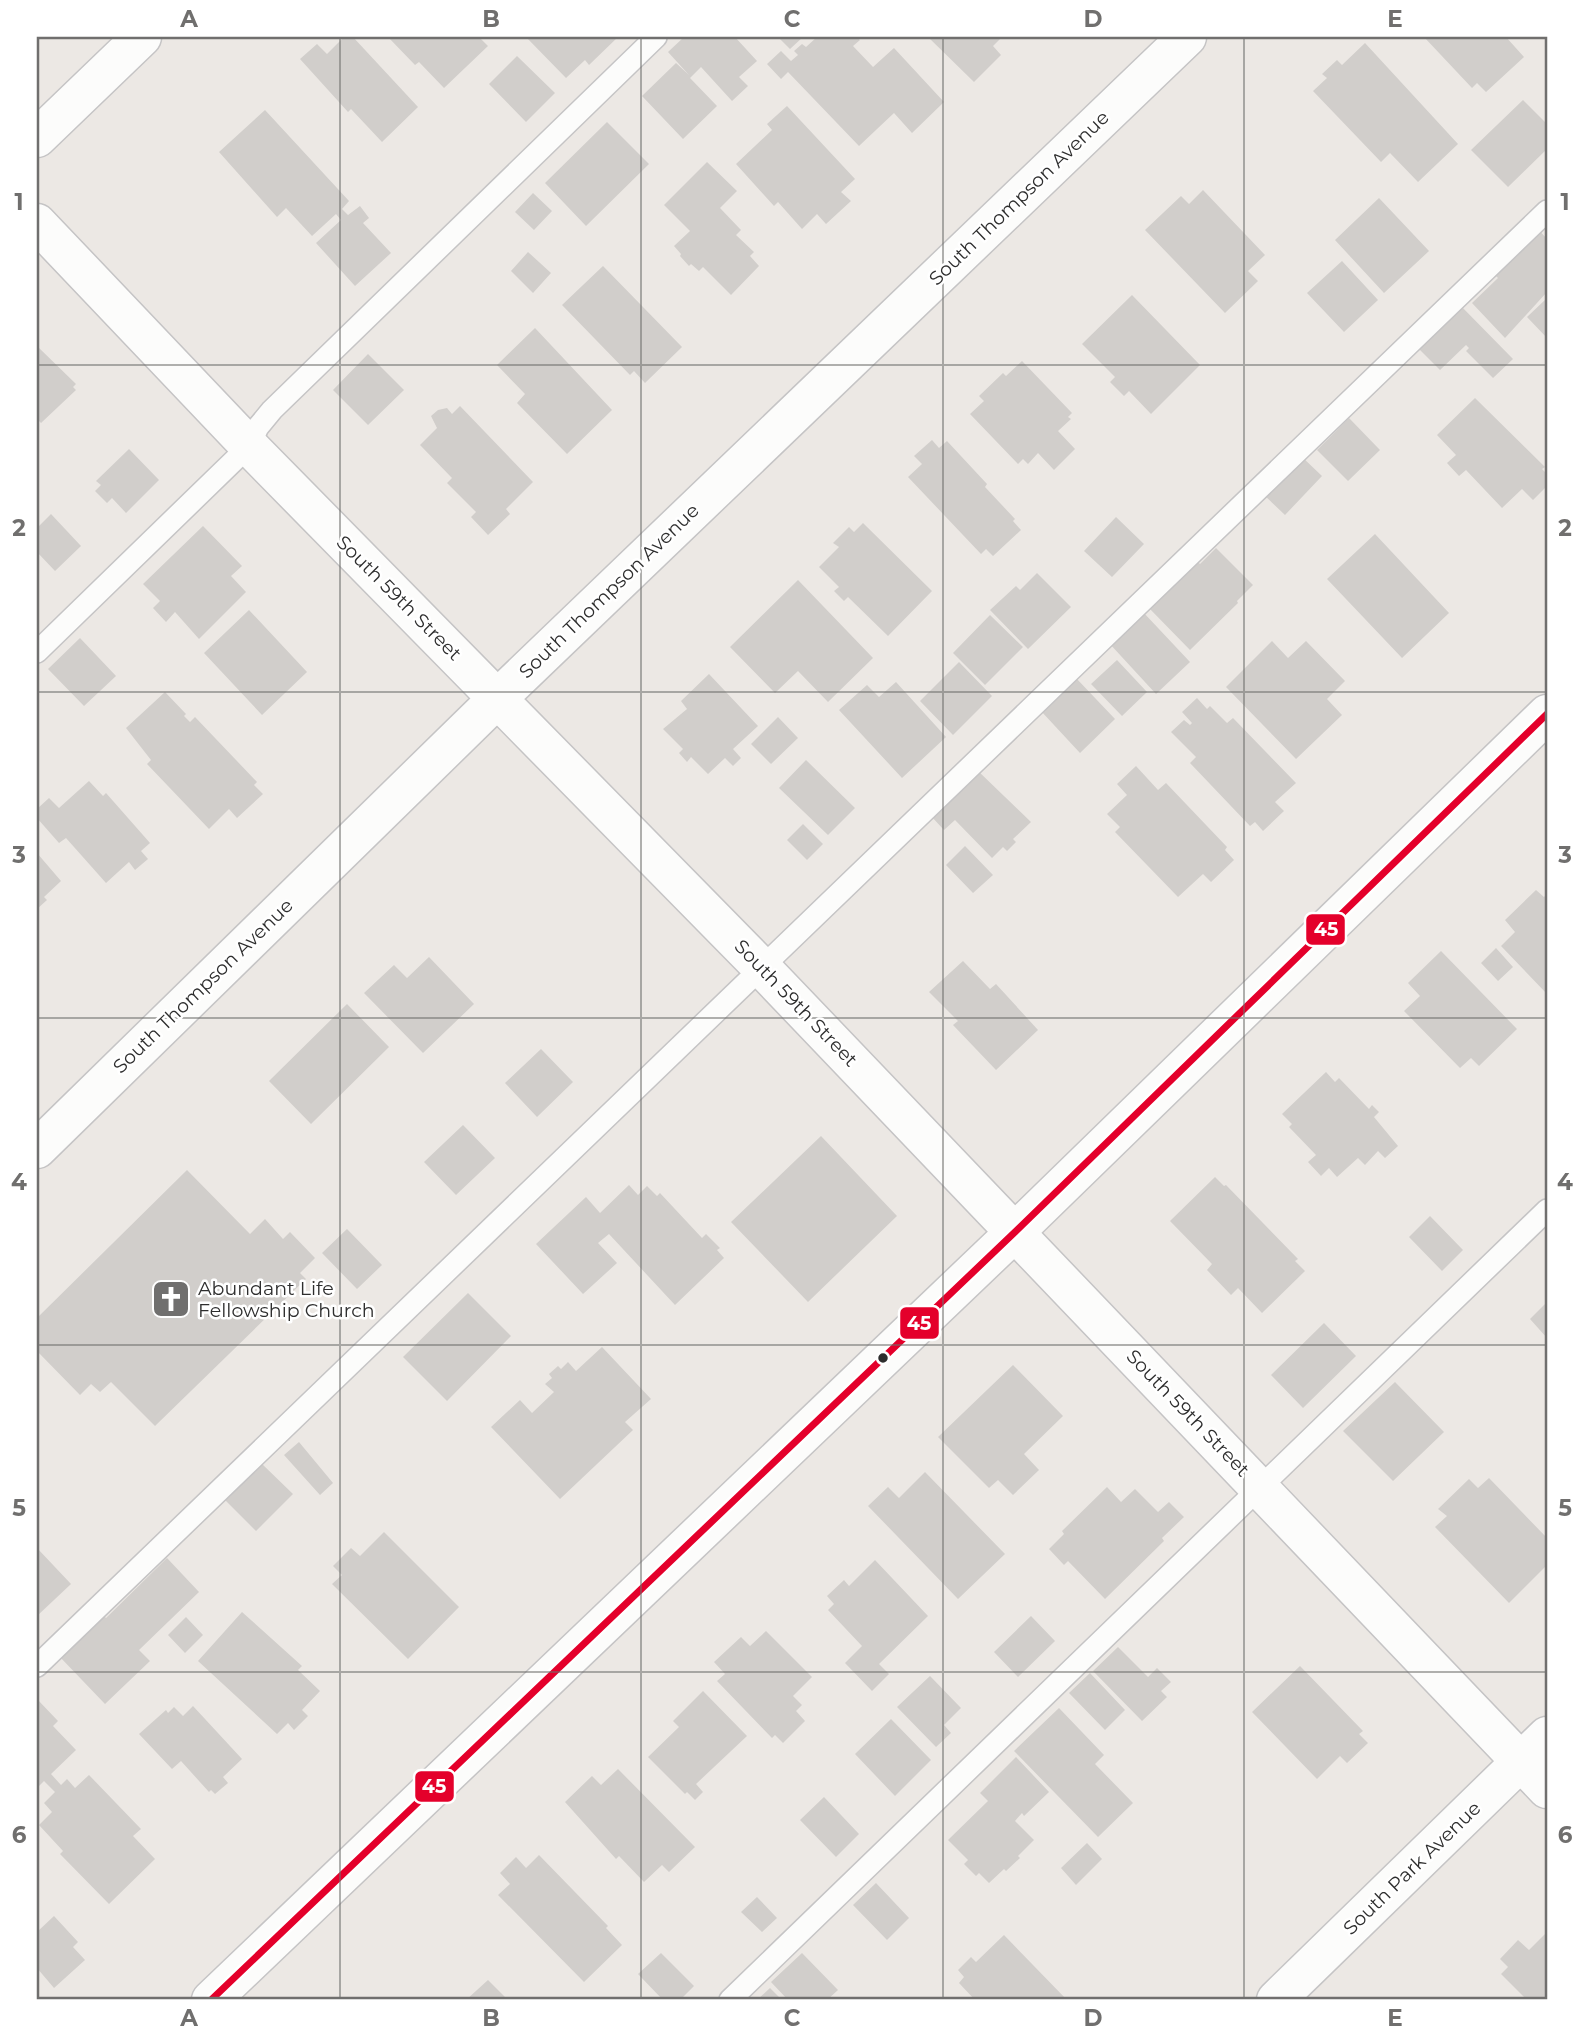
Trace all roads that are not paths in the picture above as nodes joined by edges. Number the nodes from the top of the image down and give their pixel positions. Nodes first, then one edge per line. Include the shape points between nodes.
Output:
1 (142, 37) edge
2 (656, 37) edge
3 (1187, 37) edge
4 (37, 138) edge
5 (1547, 211) edge
6 (37, 223) edge
7 (249, 446) junction
8 (37, 652) edge
9 (498, 698) junction
10 (1547, 714) edge
11 (762, 968) junction
12 (37, 1149) edge
13 (1547, 1210) edge
14 (1015, 1232) junction
15 (1259, 1488) junction
16 (37, 1666) edge
17 (1534, 1749) edge
18 (1547, 1789) edge
19 (211, 2000) edge
20 (730, 2000) edge
21 (1276, 2000) edge

1 - 4 street
2 - 7 lane via 272,410
3 - 9 street, South Thompson Avenue
5 - 11 lane
6 - 7 street, South 59th Street
7 - 8 lane
7 - 9 street, South 59th Street
9 - 11 street, South 59th Street
9 - 12 street, South Thompson Avenue
10 - 14 street
11 - 14 street, South 59th Street
11 - 16 lane
13 - 15 lane
14 - 15 street, South 59th Street
14 - 19 street
15 - 17 street, South 59th Street
15 - 20 lane
17 - 18 street, South 59th Street
17 - 21 street, South Park Avenue

